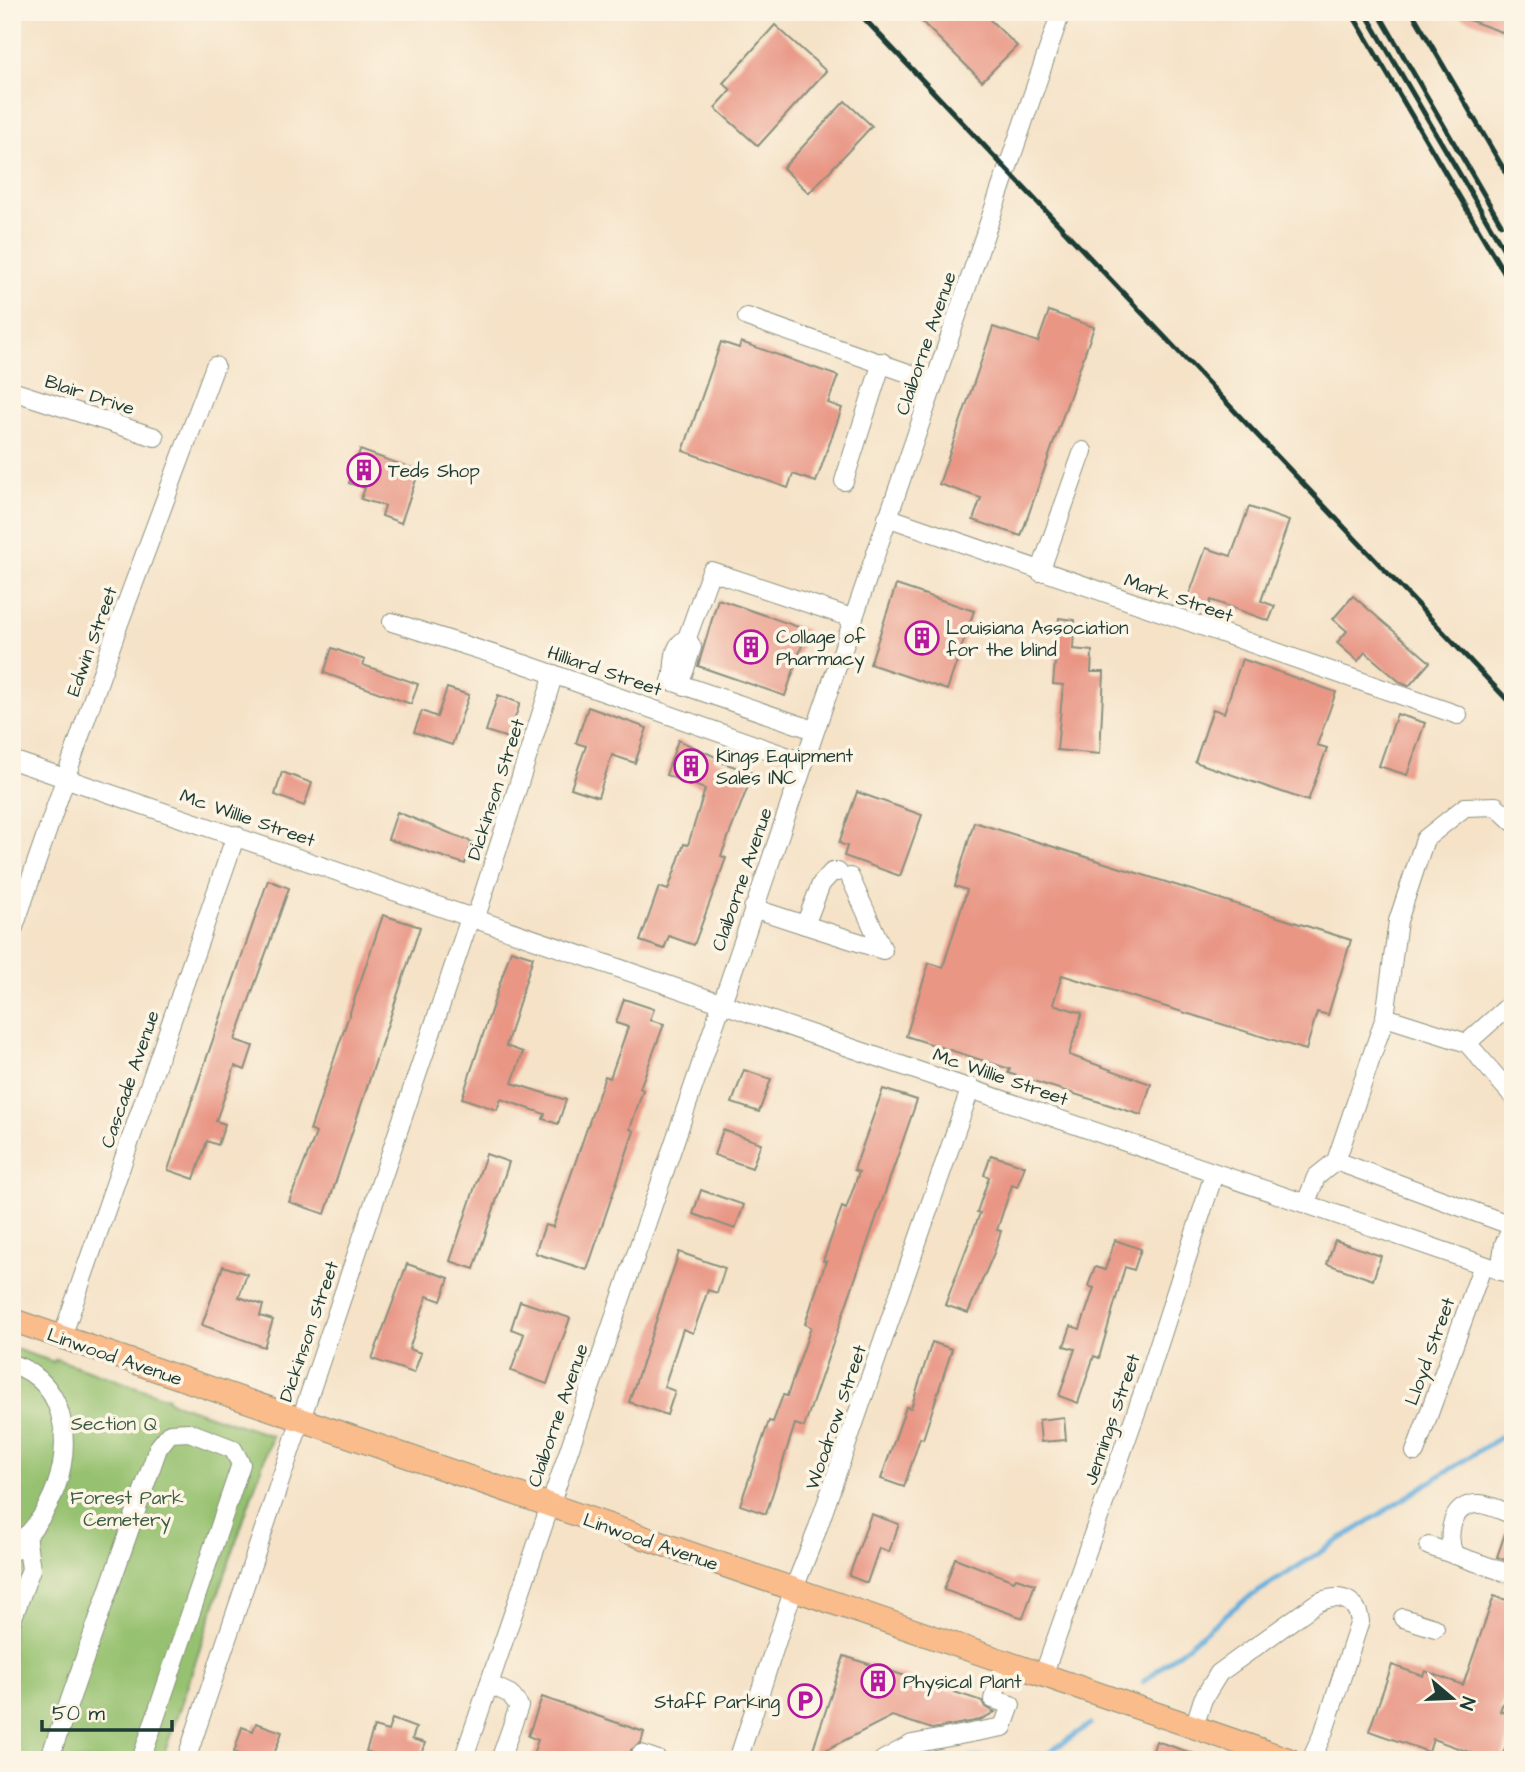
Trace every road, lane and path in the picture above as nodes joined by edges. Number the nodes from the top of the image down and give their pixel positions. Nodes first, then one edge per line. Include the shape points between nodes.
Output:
1 (1061, 12) edge
2 (747, 317) dead end
3 (882, 362) junction
4 (215, 366) dead end
5 (934, 383) junction
6 (12, 391) edge
7 (155, 437) dead end
8 (1083, 451) dead end
9 (844, 481) dead end
10 (887, 517) junction
11 (1040, 572) junction
12 (852, 618) junction
13 (392, 622) dead end
14 (554, 674) junction
15 (678, 679) junction
16 (671, 715) junction
17 (1458, 715) dead end
18 (814, 730) junction
19 (12, 760) edge
20 (803, 762) junction
21 (65, 777) junction
22 (1513, 822) edge
23 (236, 835) junction
24 (753, 908) junction
25 (473, 916) junction
26 (806, 925) junction
27 (12, 933) edge
28 (721, 1002) junction
29 (1513, 1002) edge
30 (1385, 1017) junction
31 (1467, 1044) junction
32 (971, 1087) junction
33 (1513, 1096) edge
34 (1336, 1161) junction
35 (1214, 1174) junction
36 (1306, 1203) junction
37 (1513, 1226) edge
38 (1483, 1265) junction
39 (1506, 1273) edge
40 (12, 1320) edge
41 (62, 1337) junction
42 (12, 1364) edge
43 (300, 1419) junction
44 (1415, 1452) dead end
45 (549, 1506) junction
46 (1513, 1515) edge
47 (26, 1535) junction
48 (1429, 1546) dead end
49 (12, 1552) edge
50 (1454, 1555) junction
51 (1513, 1575) edge
52 (793, 1591) junction
53 (1404, 1618) dead end
54 (12, 1620) edge
55 (1435, 1628) dead end
56 (1006, 1663) junction
57 (1043, 1676) junction
58 (489, 1684) junction
59 (1194, 1727) junction
60 (1286, 1759) edge
61 (49, 1760) edge
62 (141, 1760) edge
63 (186, 1760) edge
64 (463, 1760) edge
65 (500, 1760) edge
66 (737, 1760) edge
67 (883, 1760) edge
68 (1311, 1760) edge

1 - 5 street, Claiborne Avenue
2 - 3 street
3 - 5 street
3 - 9 street
4 - 21 street, Edwin Street
5 - 10 street, Claiborne Avenue
6 - 7 street, Blair Drive
8 - 11 street
10 - 11 street, Mark Street
10 - 12 street, Claiborne Avenue
11 - 17 street, Mark Street
12 - 15 street via 711,571 687,638 692,647
12 - 18 street, Claiborne Avenue
13 - 14 street, Hilliard Street
14 - 16 street, Hilliard Street
14 - 25 street, Dickinson Street
15 - 16 street
15 - 18 street
16 - 20 street, Hilliard Street
18 - 20 street, Claiborne Avenue
19 - 21 street, Mc Willie Street
20 - 24 street, Claiborne Avenue
21 - 23 street, Mc Willie Street
21 - 27 street, Edwin Street
22 - 30 street via 1496,806 1465,807 1425,839 1398,921
23 - 25 street, Mc Willie Street
23 - 41 street, Cascade Avenue
24 - 26 street
24 - 28 street, Claiborne Avenue
25 - 28 street, Mc Willie Street
25 - 43 street, Dickinson Street
26 - 26 street via 883,950 844,875 832,872 821,884
28 - 32 street, Mc Willie Street
28 - 45 street, Claiborne Avenue
29 - 31 street
30 - 31 street
30 - 34 street
31 - 33 street
32 - 35 street, Mc Willie Street
32 - 52 street, Woodrow Street
34 - 36 street via 1316,1177
34 - 37 street
35 - 36 street, Mc Willie Street
35 - 57 street, Jennings Street
36 - 38 street, Mc Willie Street
37 - 39 street via 1504,1244
38 - 39 street, Mc Willie Street
38 - 44 street, Lloyd Street
40 - 41 main road, Linwood Avenue
41 - 43 main road, Linwood Avenue
42 - 47 street via 49,1389 63,1426 57,1483 48,1505
43 - 45 main road, Linwood Avenue
43 - 63 street, Dickinson Street
45 - 52 main road, Linwood Avenue
45 - 58 street, Claiborne Avenue
46 - 50 street via 1479,1504 1464,1506 1454,1517 1450,1535
47 - 49 street
47 - 54 street via 31,1569
48 - 50 street
50 - 51 street
52 - 56 main road, Linwood Avenue
52 - 66 street, Woodrow Street
53 - 55 street
56 - 57 main road, Linwood Avenue
56 - 67 street via 993,1699 1011,1705 1003,1727 912,1744
57 - 59 main road, Linwood Avenue
58 - 64 street, Claiborne Avenue
58 - 65 street via 510,1694 519,1706
59 - 60 main road, Linwood Avenue
59 - 68 street via 1203,1699 1219,1673 1315,1604 1326,1598 1346,1599 1359,1611 1360,1621
61 - 62 street via 158,1448 170,1433 182,1431 233,1449 240,1457 240,1470

